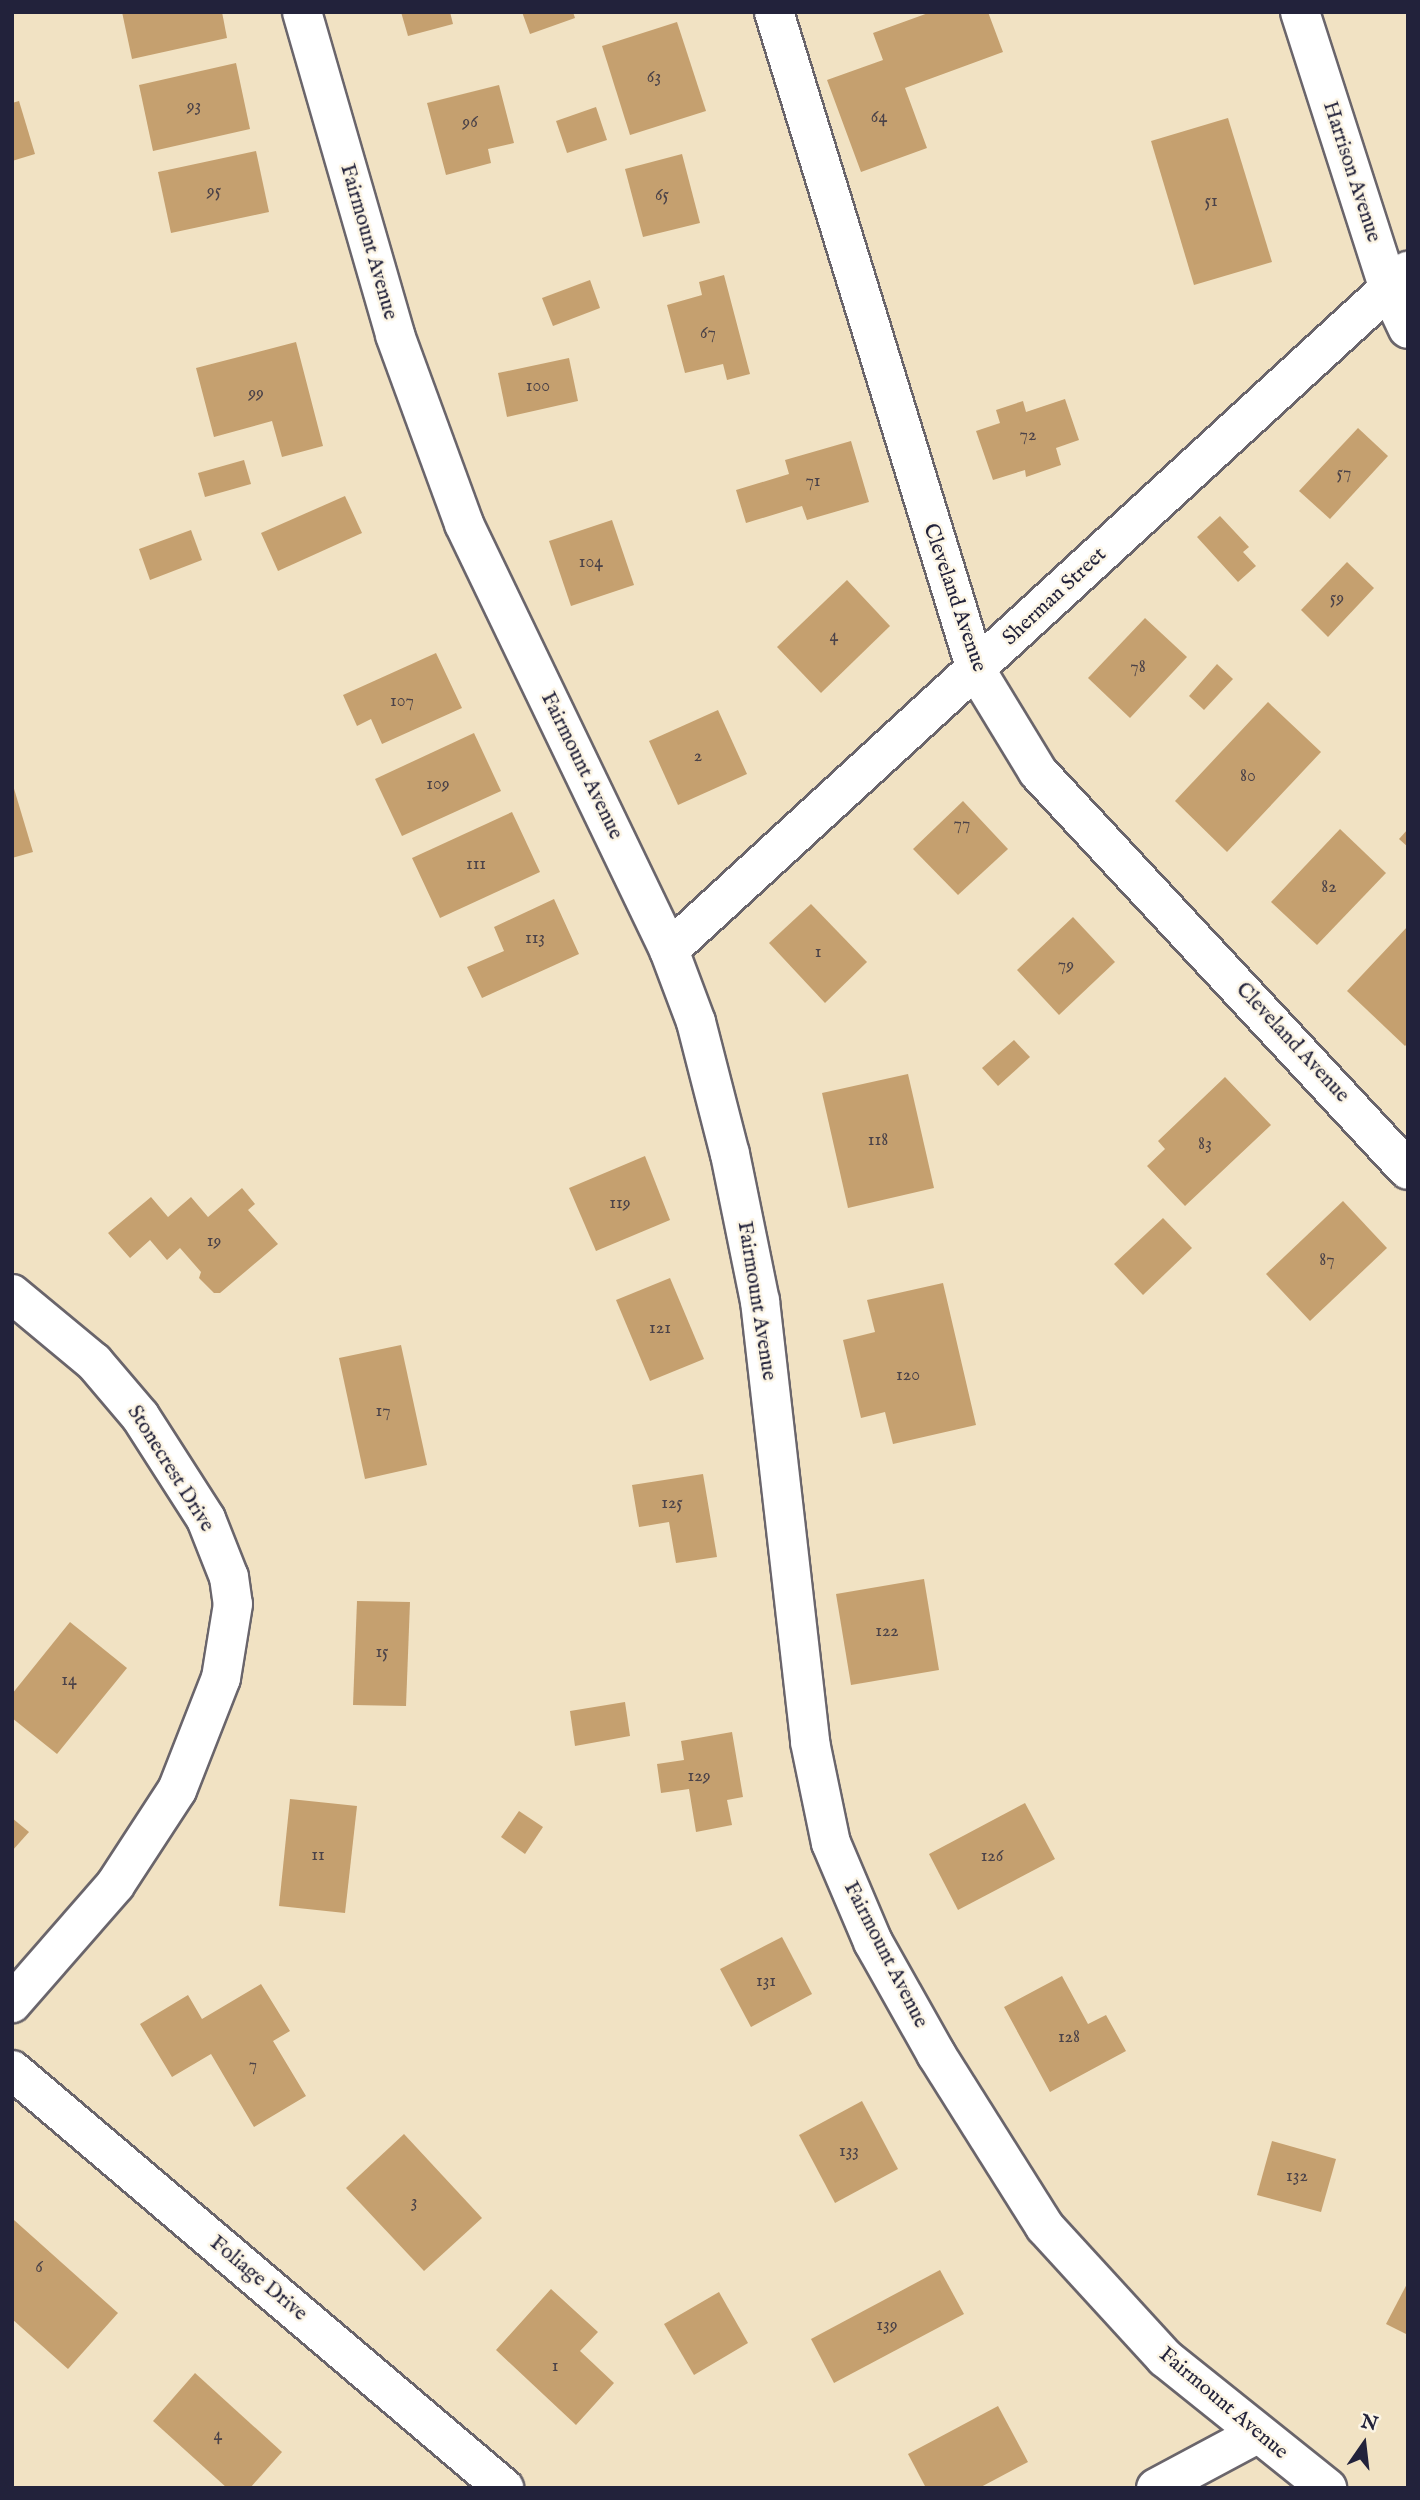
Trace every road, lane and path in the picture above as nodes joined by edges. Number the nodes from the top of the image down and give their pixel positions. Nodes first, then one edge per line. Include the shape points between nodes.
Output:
1 (302, 12) edge
2 (774, 12) edge
3 (1300, 12) edge
4 (1399, 280) edge
5 (1408, 329) edge
6 (976, 670) junction
7 (669, 950) junction
8 (1408, 1170) edge
9 (12, 1294) edge
10 (12, 2003) edge
11 (12, 2070) edge
12 (1257, 2434) junction
13 (504, 2488) edge
14 (1156, 2488) edge
15 (1327, 2488) edge

1 - 7 street, Fairmount Avenue via 395,335 464,524
2 - 6 street, Cleveland Avenue
3 - 4 street, Harrison Avenue
4 - 5 street, Harrison Avenue
4 - 6 street, Sherman Street
6 - 7 street, Sherman Street
6 - 8 street, Cleveland Avenue via 1038,772
7 - 12 street, Fairmount Avenue via 716,1093 760,1301 810,1742 831,1843 873,1942 936,2054 1045,2227 1165,2358
9 - 10 street, Stonecrest Drive via 94,1362 140,1416 206,1519 229,1577 233,1604 221,1678 177,1790 115,1885
11 - 13 street, Foliage Drive
12 - 14 street
12 - 15 street, Fairmount Avenue

